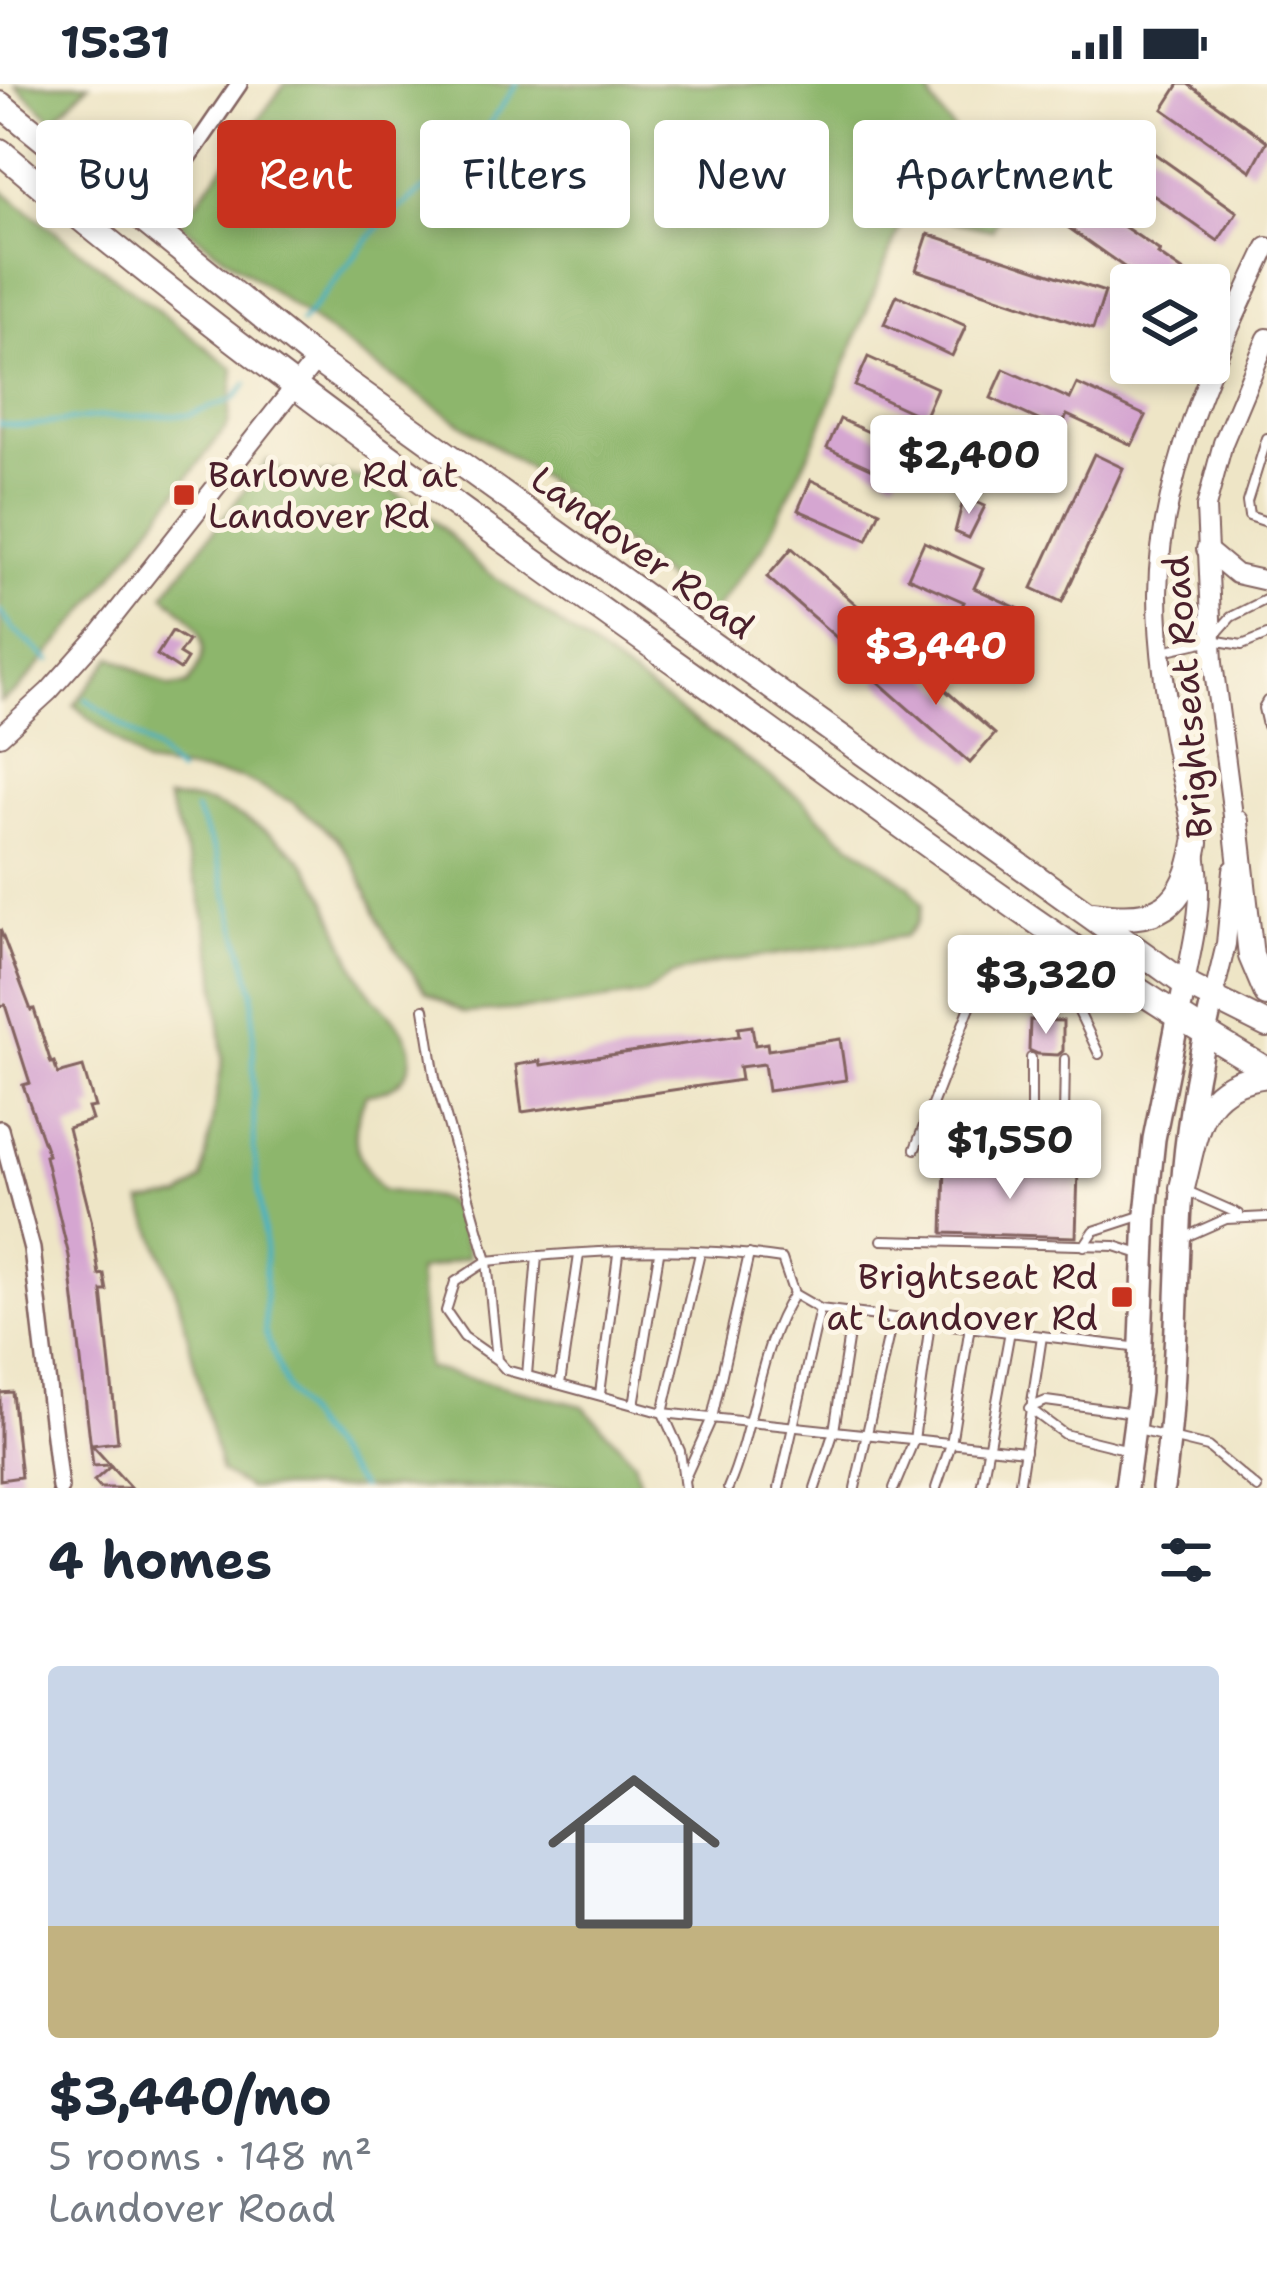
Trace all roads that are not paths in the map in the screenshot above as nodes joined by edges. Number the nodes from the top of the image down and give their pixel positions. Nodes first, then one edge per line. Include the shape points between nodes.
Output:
1 (239, 84) edge
2 (0, 104) edge
3 (36, 134) edge
4 (0, 151) edge
5 (193, 151) edge
6 (150, 228) edge
7 (1266, 251) edge
8 (1267, 338) edge
9 (316, 360) junction
10 (295, 387) junction
11 (1267, 438) edge
12 (1267, 522) edge
13 (1206, 549) junction
14 (1267, 581) edge
15 (1267, 599) edge
16 (1267, 634) edge
17 (1212, 640) junction
18 (1162, 652) junction
19 (1267, 701) edge
20 (1267, 726) edge
21 (0, 736) edge
22 (1236, 823) junction
23 (1196, 843) junction
24 (1086, 913) junction
25 (1185, 984) junction
26 (1267, 994) edge
27 (1213, 998) junction
28 (424, 1009) dead end
29 (1178, 1016) junction
30 (1267, 1025) edge
31 (1205, 1034) junction
32 (1099, 1054) dead end
33 (1031, 1058) dead end
34 (1065, 1059) dead end
35 (1267, 1072) edge
36 (1031, 1118) junction
37 (0, 1129) edge
38 (915, 1149) dead end
39 (1015, 1153) dead end
40 (1182, 1188) junction
41 (1146, 1214) junction
42 (1246, 1216) junction
43 (1267, 1217) edge
44 (882, 1240) dead end
45 (1179, 1240) junction
46 (1083, 1247) junction
47 (658, 1253) junction
48 (700, 1253) junction
49 (618, 1254) junction
50 (749, 1254) junction
51 (579, 1255) junction
52 (1144, 1255) junction
53 (537, 1256) junction
54 (487, 1261) junction
55 (794, 1294) junction
56 (820, 1309) junction
57 (852, 1314) junction
58 (892, 1319) junction
59 (930, 1323) junction
60 (970, 1326) junction
61 (1010, 1331) junction
62 (1042, 1336) junction
63 (1142, 1349) junction
64 (497, 1360) junction
65 (527, 1375) junction
66 (560, 1384) junction
67 (600, 1394) junction
68 (634, 1405) junction
69 (1029, 1408) junction
70 (663, 1413) junction
71 (712, 1418) junction
72 (752, 1423) junction
73 (791, 1427) junction
74 (834, 1431) junction
75 (1134, 1431) junction
76 (869, 1435) junction
77 (1171, 1436) junction
78 (914, 1440) junction
79 (952, 1444) junction
80 (990, 1448) junction
81 (1025, 1451) junction
82 (684, 1485) edge
83 (1256, 1487) edge
84 (60, 1488) edge
85 (728, 1488) edge
86 (779, 1488) edge
87 (815, 1488) edge
88 (855, 1488) edge
89 (894, 1488) edge
90 (935, 1488) edge
91 (981, 1488) edge
92 (1019, 1488) edge
93 (1126, 1488) edge
94 (1163, 1488) edge

1 - 5 street
2 - 3 main road, Landover Road
4 - 10 main road, Landover Road
6 - 9 main road, Landover Road
7 - 18 street, Brightseat Road via 1185,448 1161,558
8 - 13 street, Brightseat Road via 1223,443 1206,507
9 - 10 street
9 - 24 main road, Landover Road
10 - 21 street via 98,636
10 - 29 main road, Landover Road
11 - 12 lane via 1246,502 1249,516
13 - 14 street via 1236,574
13 - 17 street, Brightseat Road
15 - 17 lane via 1231,617
16 - 17 lane via 1242,645
17 - 18 lane
17 - 22 street, Brightseat Road
18 - 23 street, Brightseat Road
19 - 20 lane
22 - 26 main road via 1251,956
22 - 27 street, Brightseat Road via 1231,909
23 - 24 main road via 1191,872 1170,903 1144,917
23 - 25 street, Brightseat Road via 1198,915
24 - 25 main road, Landover Road
25 - 27 main road, Landover Road
25 - 29 main road, Brightseat Road
27 - 30 main road, Landover Road
27 - 31 main road, Brightseat Road
28 - 54 lane via 435,1078
29 - 31 main road, Landover Road
29 - 41 main road, Brightseat Road
31 - 35 main road, Landover Road
31 - 40 main road, Brightseat Road
32 - 38 lane via 1077,1008 988,960
33 - 36 lane
34 - 36 lane via 1064,1119
35 - 40 main road via 1210,1100
36 - 39 lane via 1017,1118
37 - 84 street via 38,1286
40 - 42 lane
40 - 45 main road, Brightseat Road
41 - 46 lane via 1094,1231
41 - 52 main road, Brightseat Road
42 - 43 lane
42 - 45 lane
44 - 46 lane
45 - 77 main road, Brightseat Road
46 - 52 lane
47 - 48 lane
47 - 49 lane
47 - 68 lane
48 - 50 lane
48 - 70 lane
49 - 51 lane
49 - 67 lane
50 - 55 lane via 782,1259
50 - 71 lane
51 - 53 lane
51 - 66 lane
52 - 63 main road, Brightseat Road
53 - 54 lane
53 - 65 lane
54 - 64 lane
54 - 64 lane via 455,1282 446,1311 464,1337
55 - 56 lane
55 - 72 lane via 776,1321
56 - 57 lane
56 - 73 lane
57 - 58 lane
57 - 74 lane
58 - 59 lane
58 - 76 lane
59 - 60 lane
59 - 78 lane
60 - 61 lane
60 - 79 lane
61 - 62 lane
61 - 80 lane
62 - 63 lane
62 - 69 lane
63 - 75 main road, Brightseat Road
64 - 65 lane
65 - 66 lane
66 - 67 lane
67 - 68 lane
68 - 70 lane
69 - 75 lane via 1046,1400
69 - 75 lane via 1064,1434
69 - 81 lane
70 - 71 lane
70 - 82 lane
71 - 72 lane
71 - 82 lane
72 - 73 lane
72 - 85 lane
73 - 74 lane
73 - 86 lane
74 - 76 lane
74 - 87 lane
75 - 77 lane
75 - 93 main road, Brightseat Road
76 - 78 lane
76 - 88 lane
77 - 83 lane via 1208,1448
77 - 94 main road, Brightseat Road
78 - 79 lane
78 - 89 lane
79 - 80 lane
79 - 90 lane
80 - 81 lane
80 - 91 lane
81 - 92 lane

